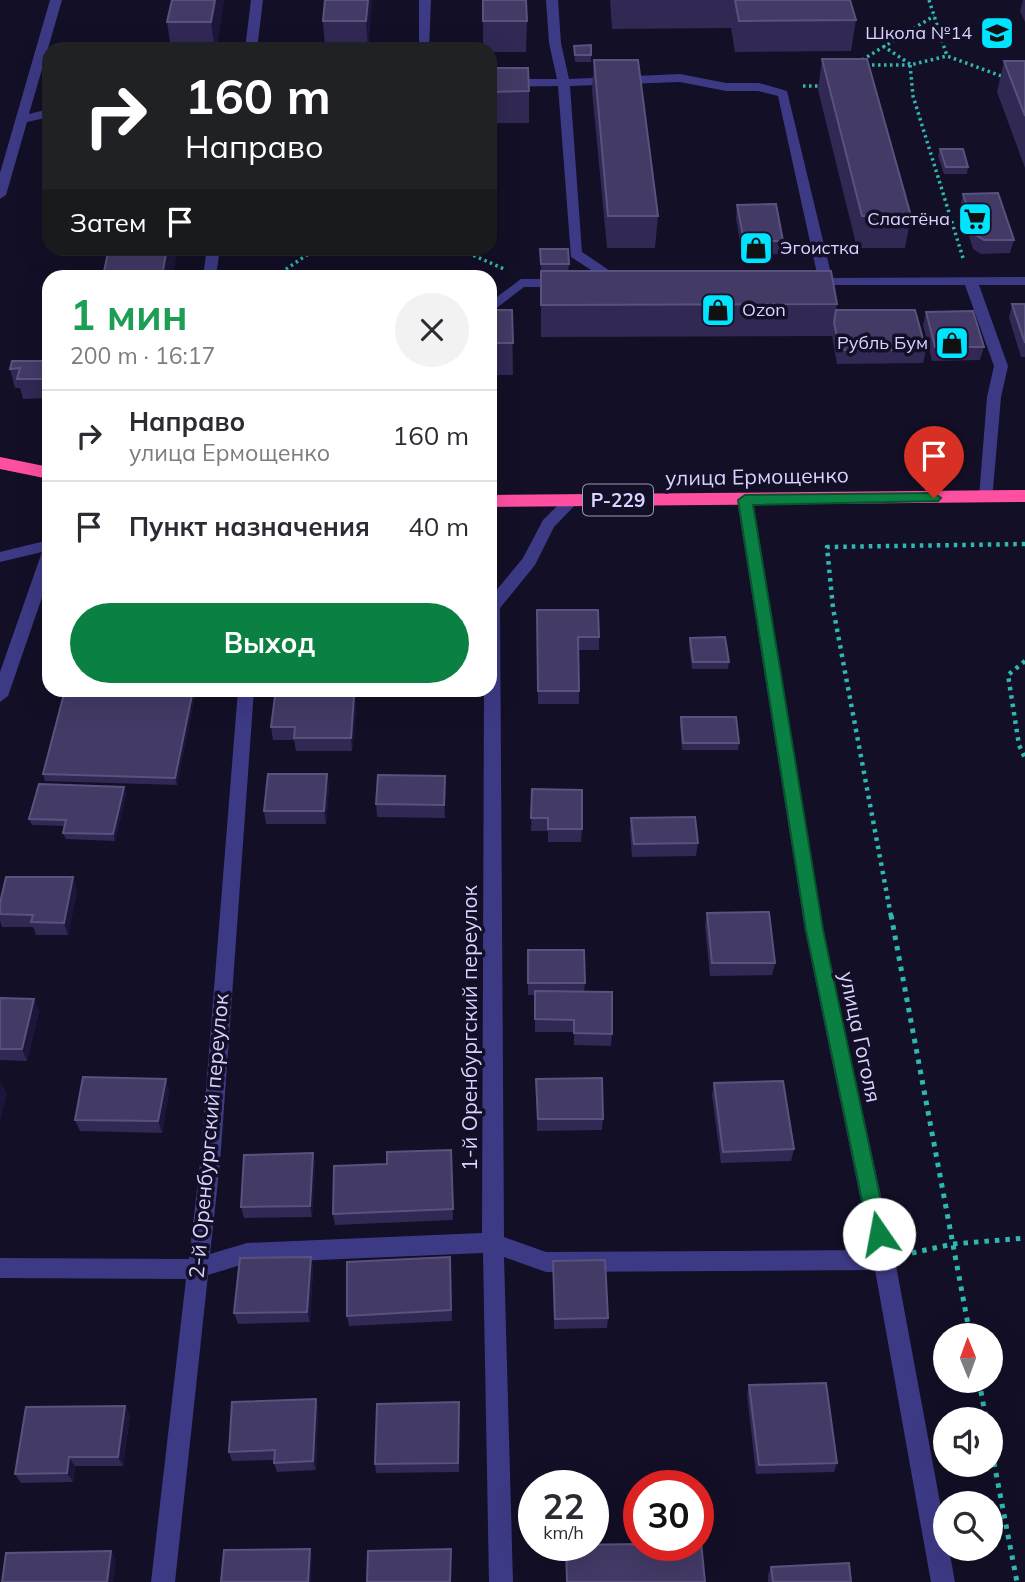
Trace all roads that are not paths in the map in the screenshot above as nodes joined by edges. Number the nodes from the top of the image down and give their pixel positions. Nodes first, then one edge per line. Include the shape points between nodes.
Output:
1 (56, 0) edge
2 (257, 0) edge
3 (425, 0) edge
4 (552, 0) edge
5 (44, 42) edge
6 (252, 42) edge
7 (425, 42) edge
8 (42, 49) edge
9 (497, 83) edge
10 (564, 83) junction
11 (42, 115) edge
12 (22, 120) junction
13 (42, 123) edge
14 (0, 195) edge
15 (1025, 281) edge
16 (798, 282) edge
17 (826, 282) junction
18 (971, 282) junction
19 (497, 303) edge
20 (0, 463) edge
21 (42, 472) edge
22 (1025, 496) edge
23 (987, 497) junction
24 (745, 500) junction
25 (497, 501) edge
26 (571, 501) junction
27 (42, 547) edge
28 (0, 557) edge
29 (42, 574) edge
30 (497, 599) edge
31 (0, 696) edge
32 (245, 697) edge
33 (491, 697) edge
34 (493, 1244) junction
35 (884, 1260) junction
36 (0, 1268) edge
37 (196, 1269) junction
38 (163, 1582) edge
39 (501, 1582) edge
40 (943, 1582) edge

1 - 5 street
2 - 6 street
3 - 7 street
4 - 10 street
8 - 12 street
9 - 10 street
10 - 17 street via 680,78 783,94
10 - 19 street via 576,254 628,283 522,283
11 - 12 street
12 - 13 street
12 - 14 street
15 - 18 street
16 - 17 street
17 - 18 street
18 - 23 street via 1001,366 994,397
20 - 21 highway
22 - 23 highway, улица Ермощенко / Р-229
23 - 24 highway, улица Ермощенко / Р-229
24 - 26 highway, улица Ермощенко / Р-229
24 - 35 street, улица Гоголя via 814,930
25 - 26 highway, улица Ермощенко / Р-229
26 - 30 street, 1-й Оренбургский переулок via 548,524 529,561
27 - 28 street
29 - 31 street
32 - 37 street, 2-й Оренбургский переулок via 210,1163
33 - 34 street, 1-й Оренбургский переулок
34 - 35 street via 546,1262
34 - 37 street via 247,1253
34 - 39 street, 1-й Оренбургский переулок
35 - 40 street, улица Гоголя
36 - 37 street
37 - 38 street, 2-й Оренбургский переулок

